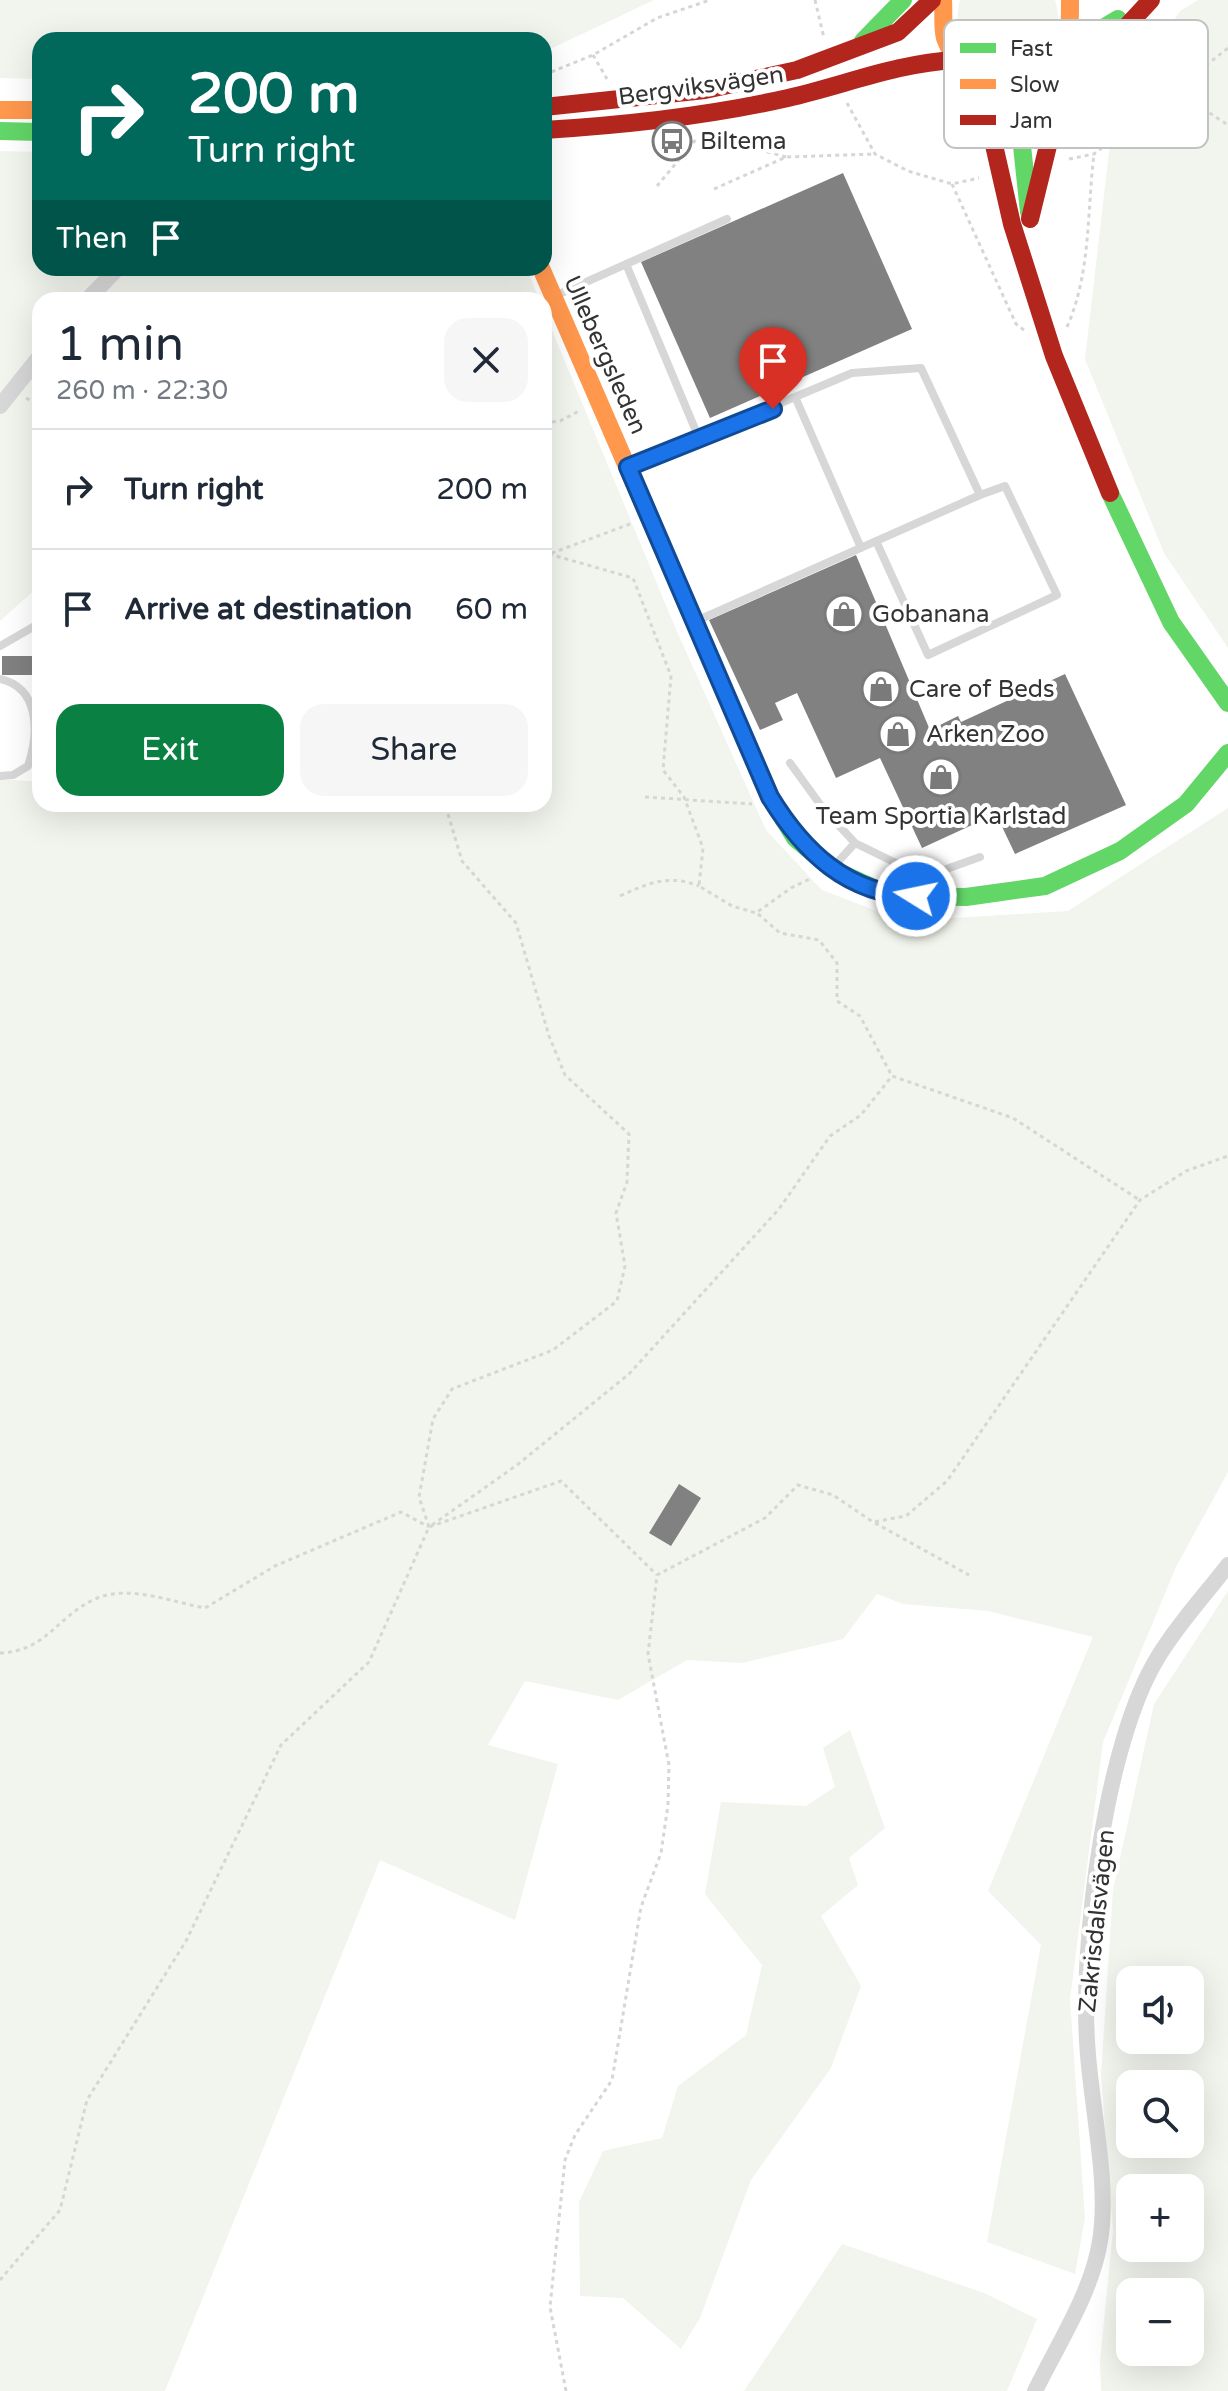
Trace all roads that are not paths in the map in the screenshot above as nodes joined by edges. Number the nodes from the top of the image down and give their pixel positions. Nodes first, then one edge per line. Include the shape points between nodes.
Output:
1 (903, 0) edge
2 (932, 0) edge
3 (943, 0) edge
4 (1070, 0) edge
5 (1151, 0) edge
6 (1072, 20) edge
7 (1117, 20) edge
8 (1132, 20) edge
9 (944, 37) edge
10 (849, 53) junction
11 (944, 66) edge
12 (552, 106) edge
13 (0, 110) edge
14 (32, 110) edge
15 (552, 130) edge
16 (0, 131) edge
17 (32, 132) edge
18 (995, 148) edge
19 (1021, 148) edge
20 (1047, 148) edge
21 (727, 219) dead end
22 (1030, 219) junction
23 (626, 264) junction
24 (110, 276) edge
25 (95, 292) edge
26 (1036, 294) junction
27 (553, 297) joint
28 (32, 366) edge
29 (796, 399) junction
30 (0, 406) edge
31 (698, 436) junction
32 (628, 467) junction
33 (980, 495) junction
34 (876, 541) junction
35 (861, 548) junction
36 (693, 622) junction
37 (32, 628) edge
38 (0, 646) edge
39 (0, 679) edge
40 (1228, 703) edge
41 (32, 708) edge
42 (32, 730) edge
43 (1228, 753) edge
44 (790, 763) dead end
45 (0, 776) edge
46 (855, 843) junction
47 (980, 857) dead end
48 (832, 869) junction
49 (1228, 1565) edge
50 (1035, 2391) edge

1 - 10 main road, Bergviksvägen
2 - 10 main road, Bergviksvägen via 898,32
3 - 9 main road
4 - 6 main road
5 - 7 main road
5 - 8 main road
10 - 12 main road, Bergviksvägen via 705,90
11 - 15 main road, Bergviksvägen via 893,65 804,95 744,107
13 - 14 main road
16 - 17 main road
18 - 26 main road via 1012,224
19 - 22 main road
20 - 22 main road
21 - 23 lane
22 - 26 main road
23 - 27 lane
23 - 31 lane
24 - 25 street
26 - 40 main road via 1054,356 1117,511 1171,622
27 - 32 main road, Ullebergsleden
28 - 30 street
29 - 31 lane
29 - 33 lane via 852,373 921,368
29 - 35 lane
31 - 32 lane
32 - 36 main road, Ullebergsleden
33 - 34 lane
33 - 34 lane via 1005,486 1057,595 928,655
34 - 35 lane
35 - 36 lane
36 - 48 main road, Ullebergsleden via 770,797 795,838
37 - 38 lane
39 - 41 lane via 20,687
42 - 45 lane via 28,766
43 - 48 main road, Ullebergsleden via 1186,804 1120,851 1045,886 966,897 891,896
44 - 46 lane
46 - 47 lane via 898,864 938,872
46 - 48 lane
49 - 50 street, Zakrisdalsvägen via 1158,1657 1138,1699 1113,1779 1087,1972 1100,2242

